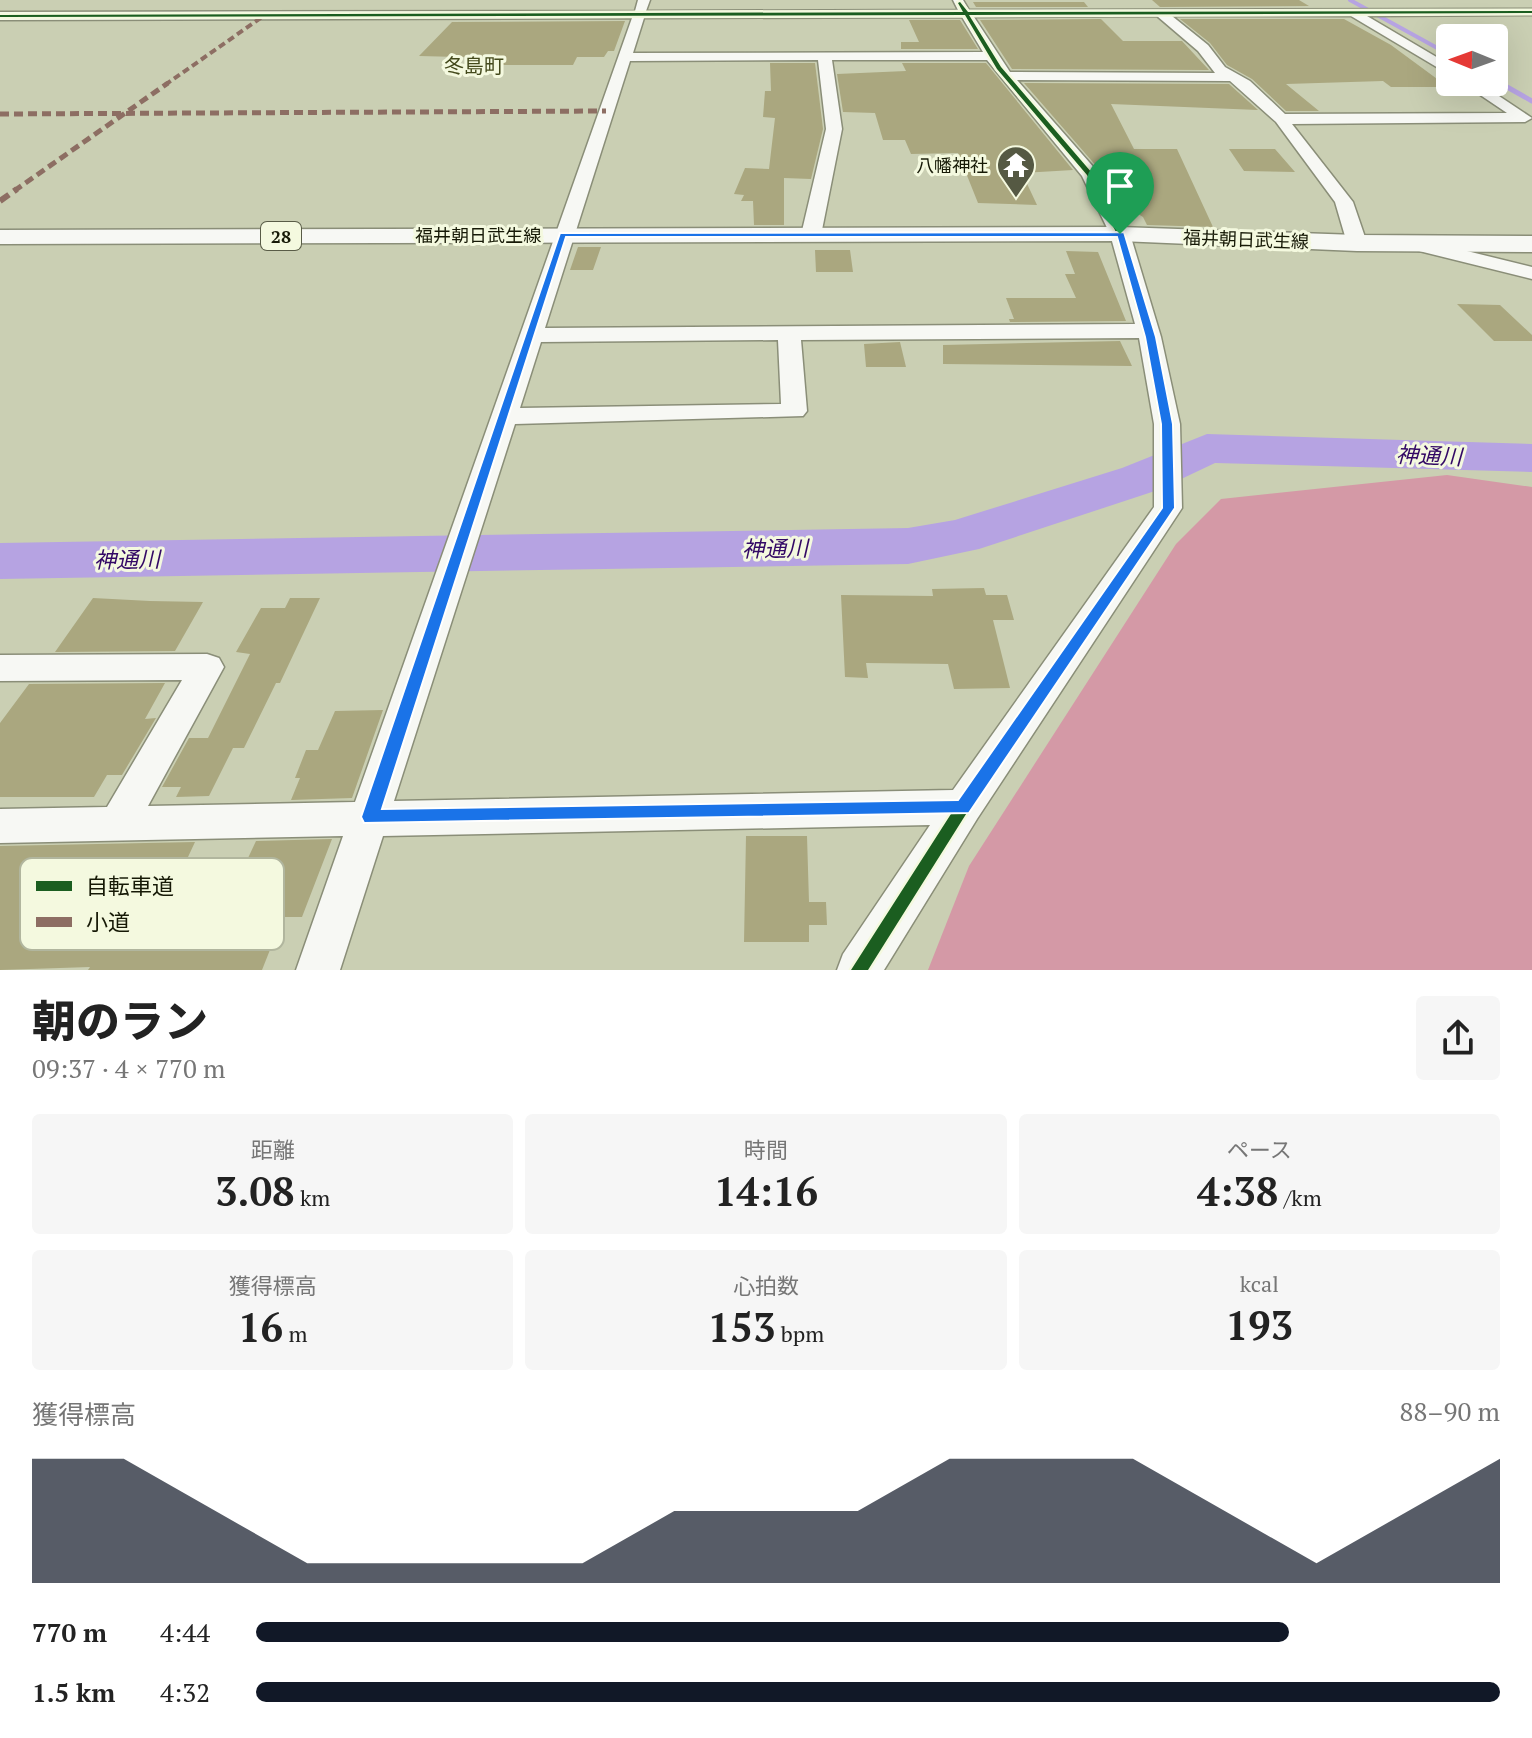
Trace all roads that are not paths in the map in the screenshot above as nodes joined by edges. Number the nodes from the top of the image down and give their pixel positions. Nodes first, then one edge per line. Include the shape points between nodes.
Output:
1 (12, 0) edge
2 (287, 0) edge
3 (958, 0) edge
4 (1332, 0) edge
5 (1442, 0) edge
6 (1500, 0) edge
7 (0, 5) edge
8 (642, 7) edge
9 (1355, 12) junction
10 (1466, 12) junction
11 (1529, 12) edge
12 (965, 13) junction
13 (1160, 13) junction
14 (265, 15) junction
15 (0, 16) edge
16 (990, 56) junction
17 (625, 57) junction
18 (825, 57) junction
19 (1436, 62) edge
20 (1008, 76) junction
21 (1229, 77) junction
22 (1490, 96) edge
23 (1281, 119) junction
24 (1528, 121) edge
25 (1120, 234) junction
26 (563, 235) junction
27 (811, 235) junction
28 (0, 237) edge
29 (1357, 243) junction
30 (1414, 244) junction
31 (1532, 244) edge
32 (1532, 273) edge
33 (1148, 331) junction
34 (789, 333) junction
35 (531, 335) junction
36 (505, 416) junction
37 (0, 668) edge
38 (963, 807) junction
39 (370, 817) junction
40 (117, 825) junction
41 (0, 826) edge
42 (318, 970) edge
43 (859, 970) edge

1 - 7 street
2 - 14 street
3 - 12 street
4 - 9 street
5 - 10 street
6 - 11 street
8 - 12 street
8 - 14 street
8 - 17 street
9 - 10 street
9 - 13 street
9 - 19 street
10 - 11 street
12 - 13 street
12 - 16 street
13 - 21 street
14 - 15 street
16 - 18 street
16 - 20 street
17 - 18 street
17 - 26 street
18 - 27 street via 834,129
20 - 21 street
20 - 25 street via 1090,174
21 - 23 street via 1245,84
22 - 24 street
23 - 24 street
23 - 29 street via 1344,202
25 - 27 main road, 福井朝日武生線 / 28
25 - 29 main road, 福井朝日武生線 / 28
25 - 33 street
26 - 27 main road, 福井朝日武生線 / 28
26 - 28 main road, 福井朝日武生線 / 28
26 - 35 street
29 - 30 main road, 福井朝日武生線 / 28
30 - 31 main road, 福井朝日武生線 / 28
30 - 32 street
33 - 34 street
33 - 38 street via 1167,424 1168,508
34 - 35 street
34 - 36 street via 794,411
35 - 36 street
36 - 39 street
37 - 40 street via 207,667
38 - 39 street
38 - 43 street
39 - 40 street
39 - 42 street
40 - 41 street

